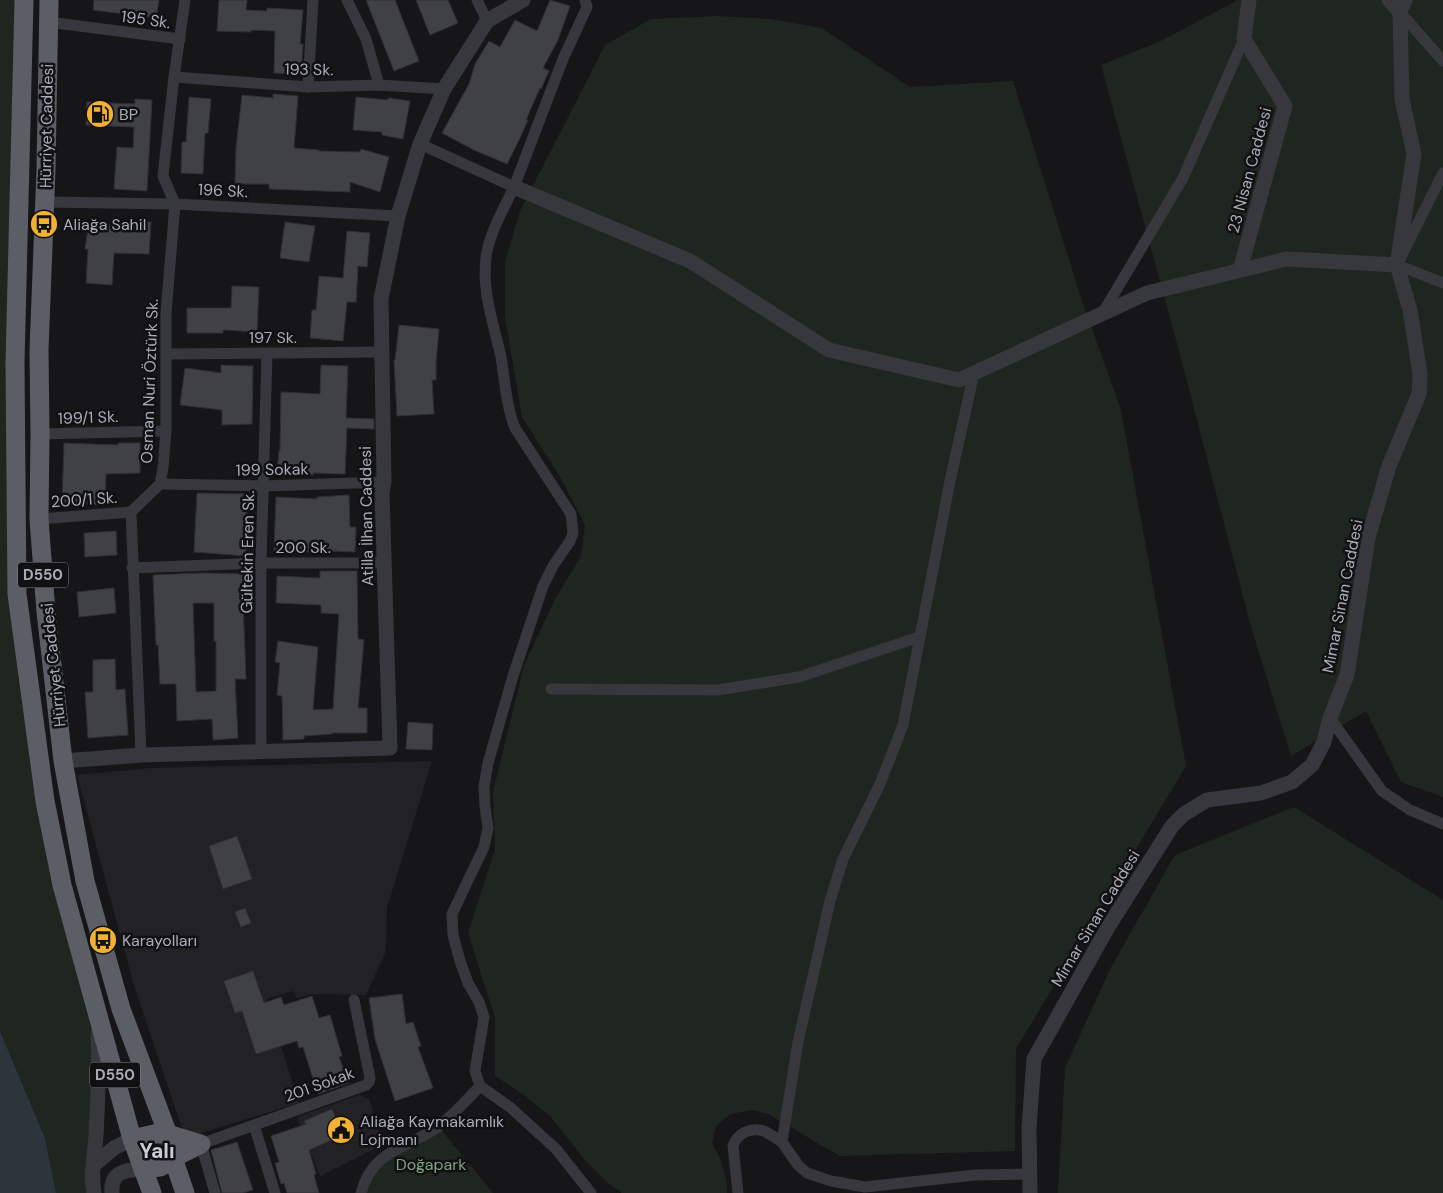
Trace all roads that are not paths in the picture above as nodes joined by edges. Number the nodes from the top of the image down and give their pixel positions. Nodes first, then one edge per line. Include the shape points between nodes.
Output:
1 (24, 0) edge
2 (49, 0) edge
3 (185, 0) edge
4 (313, 0) edge
5 (347, 0) edge
6 (477, 0) edge
7 (524, 0) edge
8 (585, 0) edge
9 (1248, 0) edge
10 (1389, 0) edge
11 (1402, 6) edge
12 (487, 21) junction
13 (48, 22) junction
14 (1244, 39) junction
15 (180, 40) junction
16 (1443, 61) edge
17 (174, 77) junction
18 (379, 85) junction
19 (308, 87) junction
20 (444, 89) junction
21 (420, 144) junction
22 (1443, 173) edge
23 (514, 187) junction
24 (45, 202) junction
25 (175, 204) junction
26 (398, 216) junction
27 (1397, 265) junction
28 (1240, 270) junction
29 (1443, 283) edge
30 (1102, 314) junction
31 (381, 352) junction
32 (166, 354) junction
33 (267, 354) junction
34 (974, 373) junction
35 (166, 431) junction
36 (40, 434) junction
37 (384, 482) junction
38 (160, 484) junction
39 (264, 486) junction
40 (131, 512) junction
41 (39, 519) junction
42 (262, 563) junction
43 (384, 564) junction
44 (132, 568) junction
45 (919, 637) junction
46 (551, 689) dead end
47 (1330, 718) junction
48 (261, 751) junction
49 (141, 755) junction
50 (63, 761) junction
51 (1443, 824) edge
52 (354, 1000) dead end
53 (98, 1010) junction
54 (480, 1086) junction
55 (254, 1124) junction
56 (168, 1134) junction
57 (132, 1140) junction
58 (782, 1142) junction
59 (201, 1144) junction
60 (173, 1158) junction
61 (94, 1164) junction
62 (144, 1170) junction
63 (1030, 1174) junction
64 (863, 1190) edge
65 (94, 1193) edge
66 (112, 1193) edge
67 (152, 1193) edge
68 (185, 1193) edge
69 (215, 1193) edge
70 (275, 1193) edge
71 (361, 1193) edge
72 (591, 1193) edge
73 (738, 1193) edge
74 (1030, 1193) edge

1 - 53 highway, Hürriyet Caddesi / D550 via 15,363 17,594 45,801 62,885
2 - 13 highway, Hürriyet Caddesi / D550
3 - 15 street, Osman Nuri Öztürk Sk.
4 - 19 street
5 - 18 street via 366,39
6 - 12 street
7 - 12 street, Atilla İlhan Caddesi
8 - 23 street via 587,7
9 - 14 street
10 - 11 street
11 - 16 street
11 - 27 street via 1402,99 1414,154
12 - 20 street, Atilla İlhan Caddesi
13 - 15 street, 195 Sk.
13 - 24 highway, Hürriyet Caddesi / D550
14 - 28 street, 23 Nisan Caddesi via 1285,106
14 - 30 street via 1183,178
15 - 17 street, Osman Nuri Öztürk Sk.
17 - 19 street, 193 Sk.
17 - 25 street, Osman Nuri Öztürk Sk. via 162,176
18 - 19 street, 193 Sk.
18 - 20 street, 193 Sk.
20 - 21 street, Atilla İlhan Caddesi
21 - 23 street
21 - 26 street, Atilla İlhan Caddesi
22 - 27 street
23 - 34 street via 690,261 829,350 959,380
23 - 54 street via 488,247 486,273 490,313 510,415 570,514 573,533 543,586 513,676 488,763 484,787 488,828 484,847 452,914 453,935 460,961 484,1016 475,1071
24 - 25 street, 196 Sk.
24 - 36 highway, Hürriyet Caddesi / D550 via 39,350
25 - 26 street, 196 Sk.
25 - 32 street, Osman Nuri Öztürk Sk.
26 - 31 street, Atilla İlhan Caddesi via 381,299
27 - 28 street via 1287,259
27 - 29 street
27 - 47 street, Mimar Sinan Caddesi via 1410,310 1420,374 1419,394 1389,466 1368,538 1347,675
28 - 30 street via 1147,293
30 - 34 street
31 - 33 street, 197 Sk.
31 - 37 street, Atilla İlhan Caddesi
32 - 33 street, 197 Sk.
32 - 35 street, Osman Nuri Öztürk Sk.
33 - 39 street, Gültekin Eren Sk.
34 - 45 street
35 - 36 street, 199/1 Sk.
35 - 38 street, Osman Nuri Öztürk Sk.
36 - 41 highway, Hürriyet Caddesi / D550
37 - 39 street, 199 Sokak
37 - 43 street, Atilla İlhan Caddesi
38 - 39 street, 199 Sokak
38 - 40 street, Osman Nuri Öztürk Sk.
39 - 42 street, Gültekin Eren Sk.
40 - 41 street, 200/1 Sk.
40 - 44 street
41 - 50 highway, Hürriyet Caddesi / D550
42 - 43 street, 200 Sk.
42 - 44 street, 200 Sk.
42 - 48 street, Gültekin Eren Sk.
43 - 48 street, Atilla İlhan Caddesi via 390,748
44 - 49 street
45 - 46 street via 799,677 718,690
45 - 58 street via 904,725 880,784 843,859 830,901 798,1042
47 - 51 street via 1382,791 1410,810
47 - 63 street, Mimar Sinan Caddesi via 1324,742 1312,765 1292,782 1261,793 1207,800 1172,826 1108,927 1034,1059 1029,1128
48 - 49 street, Atilla İlhan Caddesi
49 - 50 street, Atilla İlhan Caddesi
50 - 56 highway, Hürriyet Caddesi / D550 via 85,881 113,981
52 - 55 street, 201 Sokak via 369,1082
53 - 57 highway, Hürriyet Caddesi / D550
53 - 61 street via 100,1080
54 - 71 street via 438,1126 379,1160 369,1172
54 - 72 street via 511,1108 556,1149
55 - 59 street, 201 Sokak
55 - 70 street
56 - 57 highway
56 - 59 highway
56 - 60 highway, Hürriyet Caddesi / D550
57 - 61 street via 114,1148
57 - 62 highway, Hürriyet Caddesi / D550
58 - 64 street via 807,1173
58 - 73 street via 763,1131 752,1130 735,1138
59 - 60 highway
59 - 69 street
60 - 62 highway via 160,1167
60 - 68 highway, Hürriyet Caddesi / D550
61 - 65 street
62 - 66 street via 122,1172 115,1177
62 - 67 highway, Hürriyet Caddesi / D550
63 - 64 street via 975,1174
63 - 74 street, Mimar Sinan Caddesi

